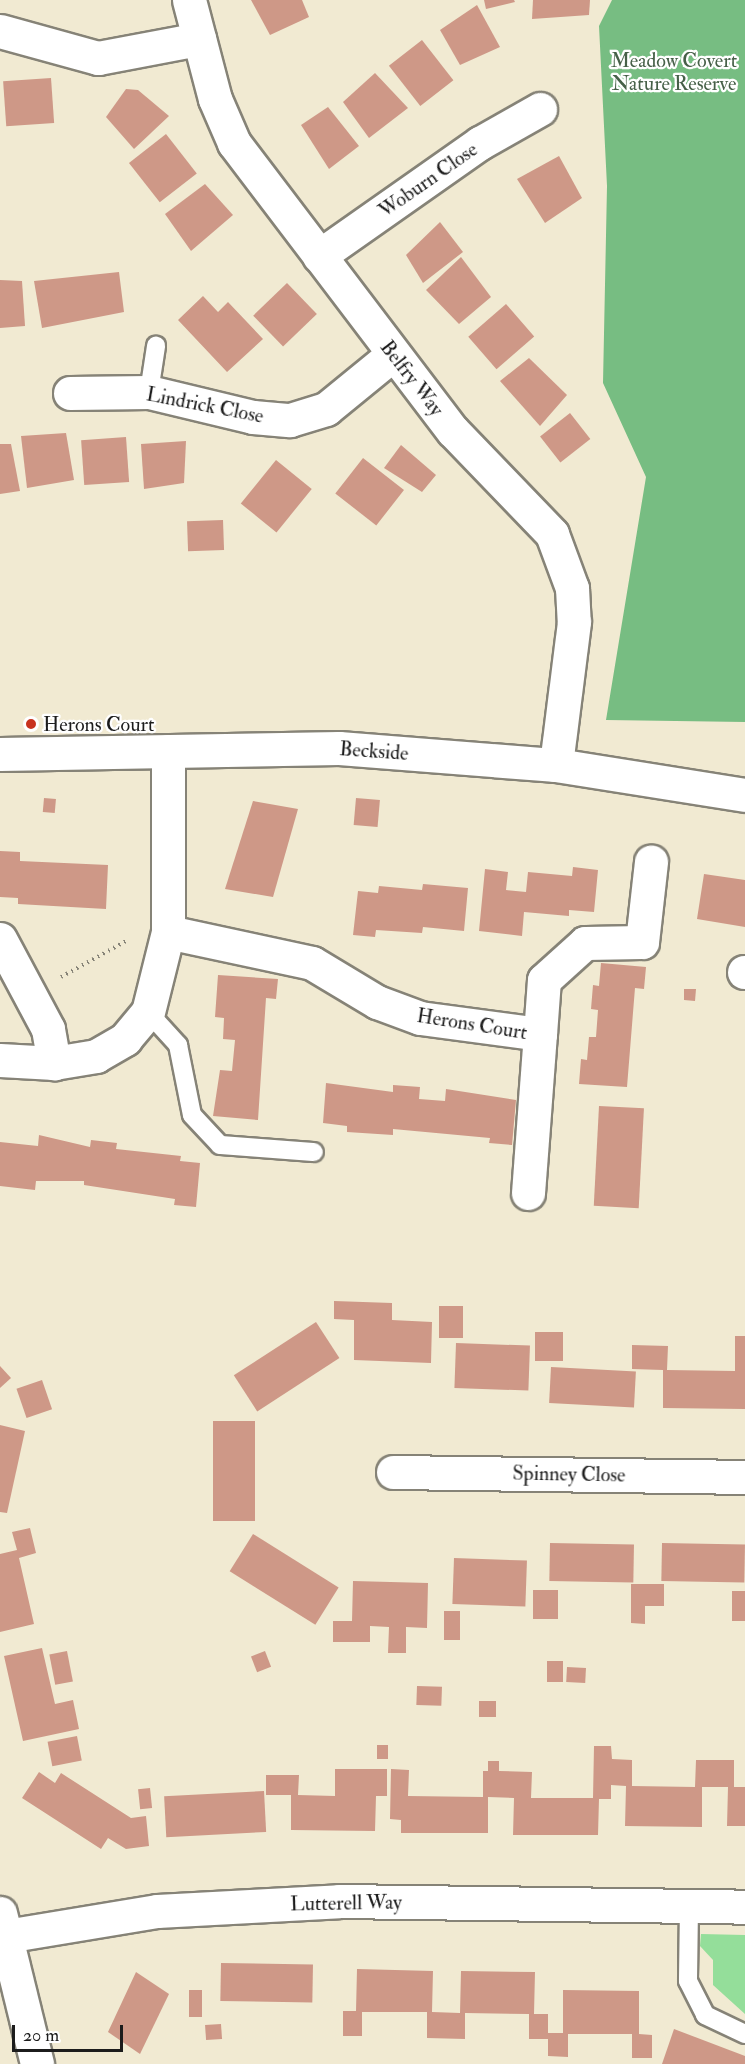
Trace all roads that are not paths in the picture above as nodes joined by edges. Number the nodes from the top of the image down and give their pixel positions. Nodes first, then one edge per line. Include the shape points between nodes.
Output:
1 (189, 0) edge
2 (0, 31) edge
3 (199, 39) junction
4 (540, 109) dead end
5 (319, 256) junction
6 (156, 346) dead end
7 (392, 355) junction
8 (149, 392) junction
9 (70, 393) dead end
10 (168, 751) junction
11 (0, 754) edge
12 (556, 765) junction
13 (745, 795) edge
14 (651, 862) dead end
15 (168, 926) junction
16 (0, 939) edge
17 (148, 1012) junction
18 (540, 1034) junction
19 (0, 1060) edge
20 (54, 1063) junction
21 (314, 1152) dead end
22 (528, 1193) dead end
23 (393, 1472) dead end
24 (745, 1477) edge
25 (689, 1906) junction
26 (745, 1907) edge
27 (3, 1924) edge
28 (745, 2034) edge
29 (38, 2064) edge

1 - 3 street, Belfry Way
2 - 3 street via 98,58
3 - 5 street, Belfry Way via 215,99 234,142
4 - 5 street, Woburn Close via 480,143
5 - 7 street, Belfry Way
6 - 8 lane
7 - 8 street, Lindrick Close via 326,409 290,420 253,417
7 - 12 street, Belfry Way via 453,431 552,534 572,588 574,622
8 - 9 street, Lindrick Close
10 - 11 street, Beckside
10 - 12 street, Beckside via 339,748
10 - 15 street
12 - 13 street, Beckside
14 - 18 street, Herons Court via 642,942 585,943 544,980
15 - 17 street
15 - 18 street, Herons Court via 312,963 376,1002 420,1018
16 - 20 street via 48,1029
17 - 20 street via 125,1039 96,1056
17 - 21 lane via 178,1045 192,1115 220,1145
18 - 22 street, Herons Court
19 - 20 street
23 - 24 street, Spinney Close
25 - 26 street, Lutterell Way
25 - 27 street, Lutterell Way via 339,1901
25 - 28 lane via 688,1981 705,2015
27 - 29 street

